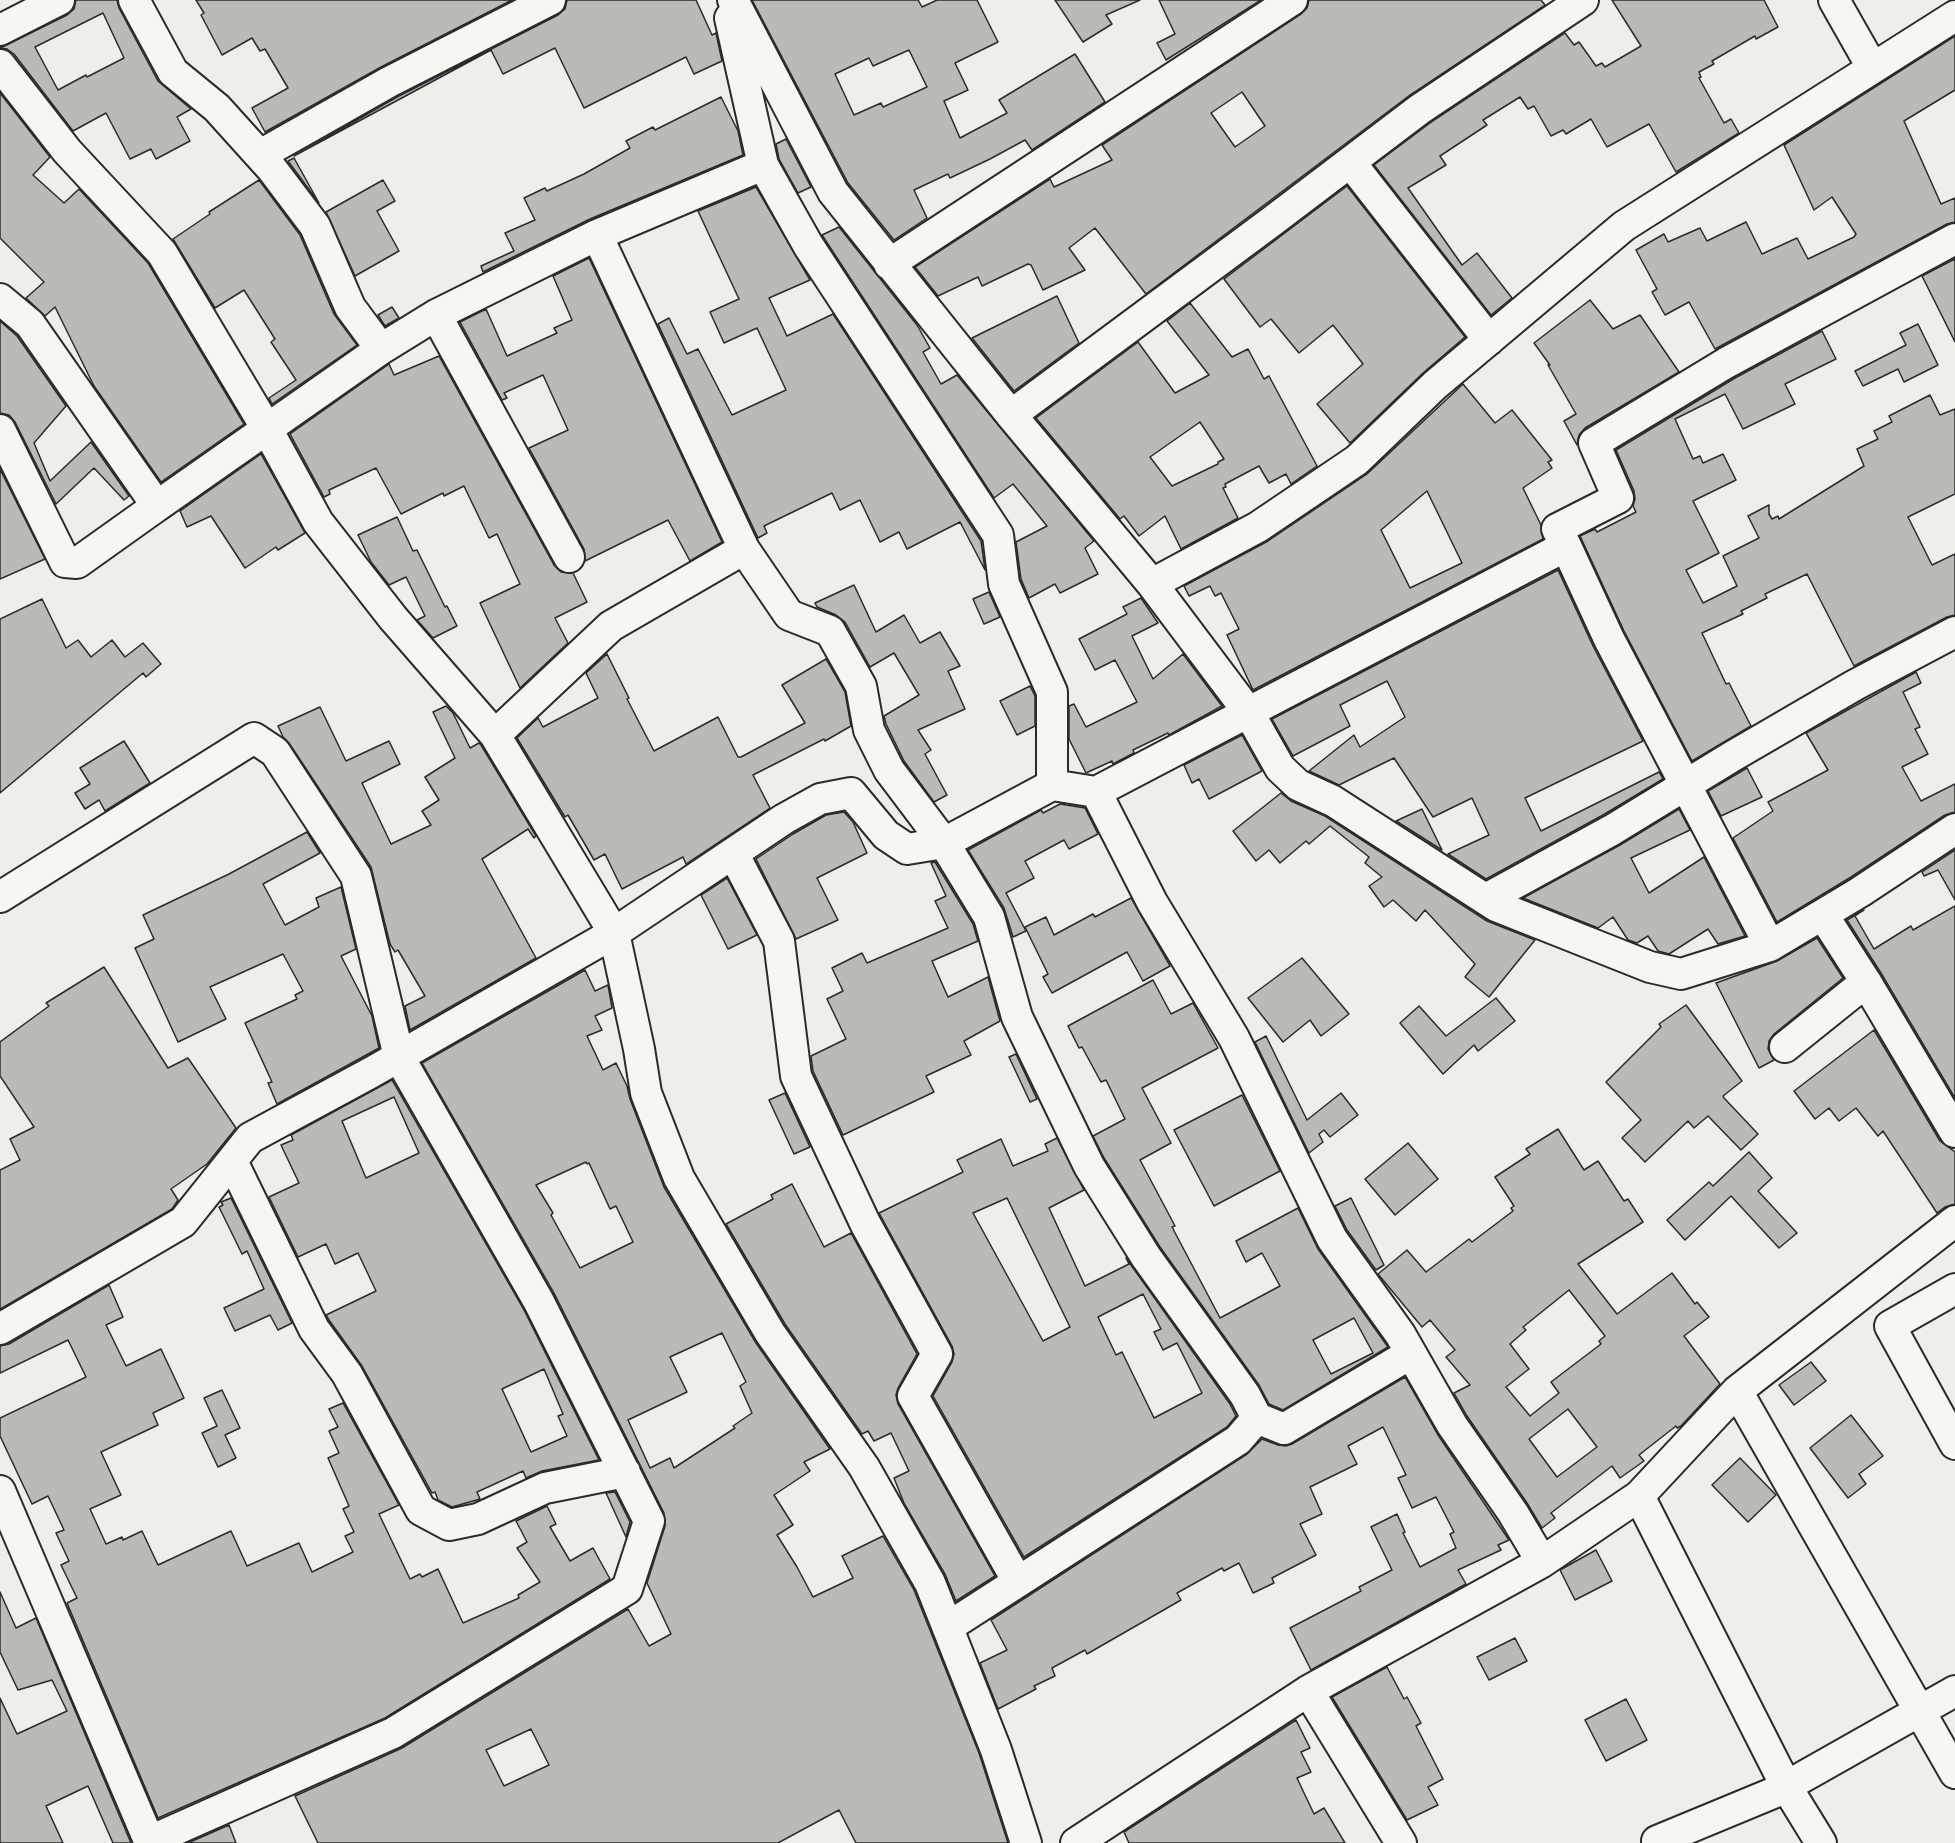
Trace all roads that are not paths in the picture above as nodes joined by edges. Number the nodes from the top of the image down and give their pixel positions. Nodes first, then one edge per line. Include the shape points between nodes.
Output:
1 (59, 0) edge
2 (134, 0) edge
3 (550, 0) edge
4 (726, 0) edge
5 (734, 0) edge
6 (1292, 0) edge
7 (1583, 0) edge
8 (1834, 0) edge
9 (1955, 15) edge
10 (0, 30) edge
11 (0, 65) edge
12 (1872, 67) junction
13 (260, 155) junction
14 (1350, 162) junction
15 (763, 165) junction
16 (597, 235) junction
17 (1955, 239) edge
18 (889, 264) junction
19 (0, 299) edge
20 (436, 315) junction
21 (1489, 340) junction
22 (381, 350) junction
23 (1011, 415) junction
24 (267, 429) junction
25 (0, 430) edge
26 (158, 506) junction
27 (1566, 546) junction
28 (744, 549) junction
29 (569, 557) dead end
30 (1152, 584) junction
31 (1955, 632) edge
32 (1249, 713) junction
33 (495, 735) junction
34 (1052, 785) junction
35 (1685, 785) junction
36 (1096, 792) junction
37 (1955, 829) edge
38 (944, 843) junction
39 (733, 853) junction
40 (0, 897) edge
41 (1486, 899) junction
42 (1823, 915) junction
43 (614, 933) junction
44 (1770, 946) junction
45 (1866, 982) junction
46 (1785, 1047) dead end
47 (399, 1057) junction
48 (1955, 1132) edge
49 (232, 1161) junction
50 (1955, 1222) edge
51 (1874, 1285) dead end
52 (1955, 1289) edge
53 (0, 1329) edge
54 (1410, 1354) junction
55 (1737, 1391) junction
56 (1257, 1418) junction
57 (1955, 1444) edge
58 (625, 1472) junction
59 (0, 1491) edge
60 (1639, 1496) junction
61 (8, 1534) edge
62 (1542, 1562) junction
63 (1018, 1582) junction
64 (948, 1627) junction
65 (1308, 1691) junction
66 (1955, 1691) edge
67 (1920, 1712) junction
68 (1955, 1773) edge
69 (1786, 1786) junction
70 (1115, 1832) edge
71 (1657, 1841) dead end
72 (150, 1842) edge
73 (1026, 1843) edge
74 (1076, 1843) edge
75 (1401, 1843) edge
76 (1821, 1843) edge

1 - 10 street
2 - 13 street via 173,72 217,108
3 - 13 street via 389,82
4 - 15 street
5 - 18 street via 833,192
6 - 18 street
7 - 14 street via 1420,109
8 - 12 street
9 - 12 street
11 - 24 street via 68,151 162,254
12 - 21 street via 1624,226
13 - 22 street via 315,226 350,307
14 - 21 street
14 - 23 street
15 - 16 street
15 - 34 street via 808,244 998,535 1004,584 1052,692
16 - 20 street
16 - 28 street
17 - 27 street via 1726,363 1594,443 1618,498 1557,529
18 - 23 street
19 - 26 street via 30,324
20 - 22 street
20 - 29 street
21 - 30 street via 1357,460 1258,527
22 - 24 street
23 - 30 street
24 - 26 street
24 - 33 street via 318,522 393,618
25 - 26 street via 65,562 76,563
27 - 32 street
27 - 35 street
28 - 33 street via 611,626
28 - 38 street via 789,615 831,631 861,686 869,730 889,770
30 - 32 street
31 - 35 street via 1855,685
32 - 36 street
32 - 41 street via 1280,768 1298,785 1333,801
33 - 43 street
34 - 36 street
34 - 38 street
35 - 41 street via 1612,831
35 - 44 street
36 - 54 street via 1152,902 1234,1038 1332,1239
37 - 42 street
38 - 39 street via 907,849 886,835 851,793 820,799
38 - 56 street via 989,917 1017,1017 1089,1166 1146,1257 1245,1395
39 - 43 street
39 - 63 street via 778,941 796,1076 865,1223 937,1354 913,1395
40 - 47 street via 254,738 275,752 356,876
41 - 44 street via 1650,967 1681,974
42 - 44 street
42 - 45 street
43 - 47 street
43 - 64 street via 646,1093 679,1178 770,1333 864,1467 930,1582
45 - 46 street
45 - 48 street
47 - 49 street via 250,1138
47 - 58 street via 539,1302
49 - 53 street via 183,1222
49 - 58 street via 314,1329 347,1374 421,1510 449,1525 478,1520 545,1488
50 - 51 street
50 - 55 street
52 - 57 street via 1890,1326
54 - 56 street via 1284,1429
54 - 62 street
55 - 60 street
55 - 67 street
56 - 63 street via 1238,1440
58 - 72 street via 649,1521 627,1589 393,1733
59 - 61 street
60 - 62 street
60 - 69 street
61 - 72 street
62 - 65 street
63 - 64 street
64 - 73 street via 996,1750
65 - 70 street
65 - 75 street
66 - 67 street
67 - 68 street
67 - 69 street
69 - 71 street
69 - 76 street
70 - 74 street

